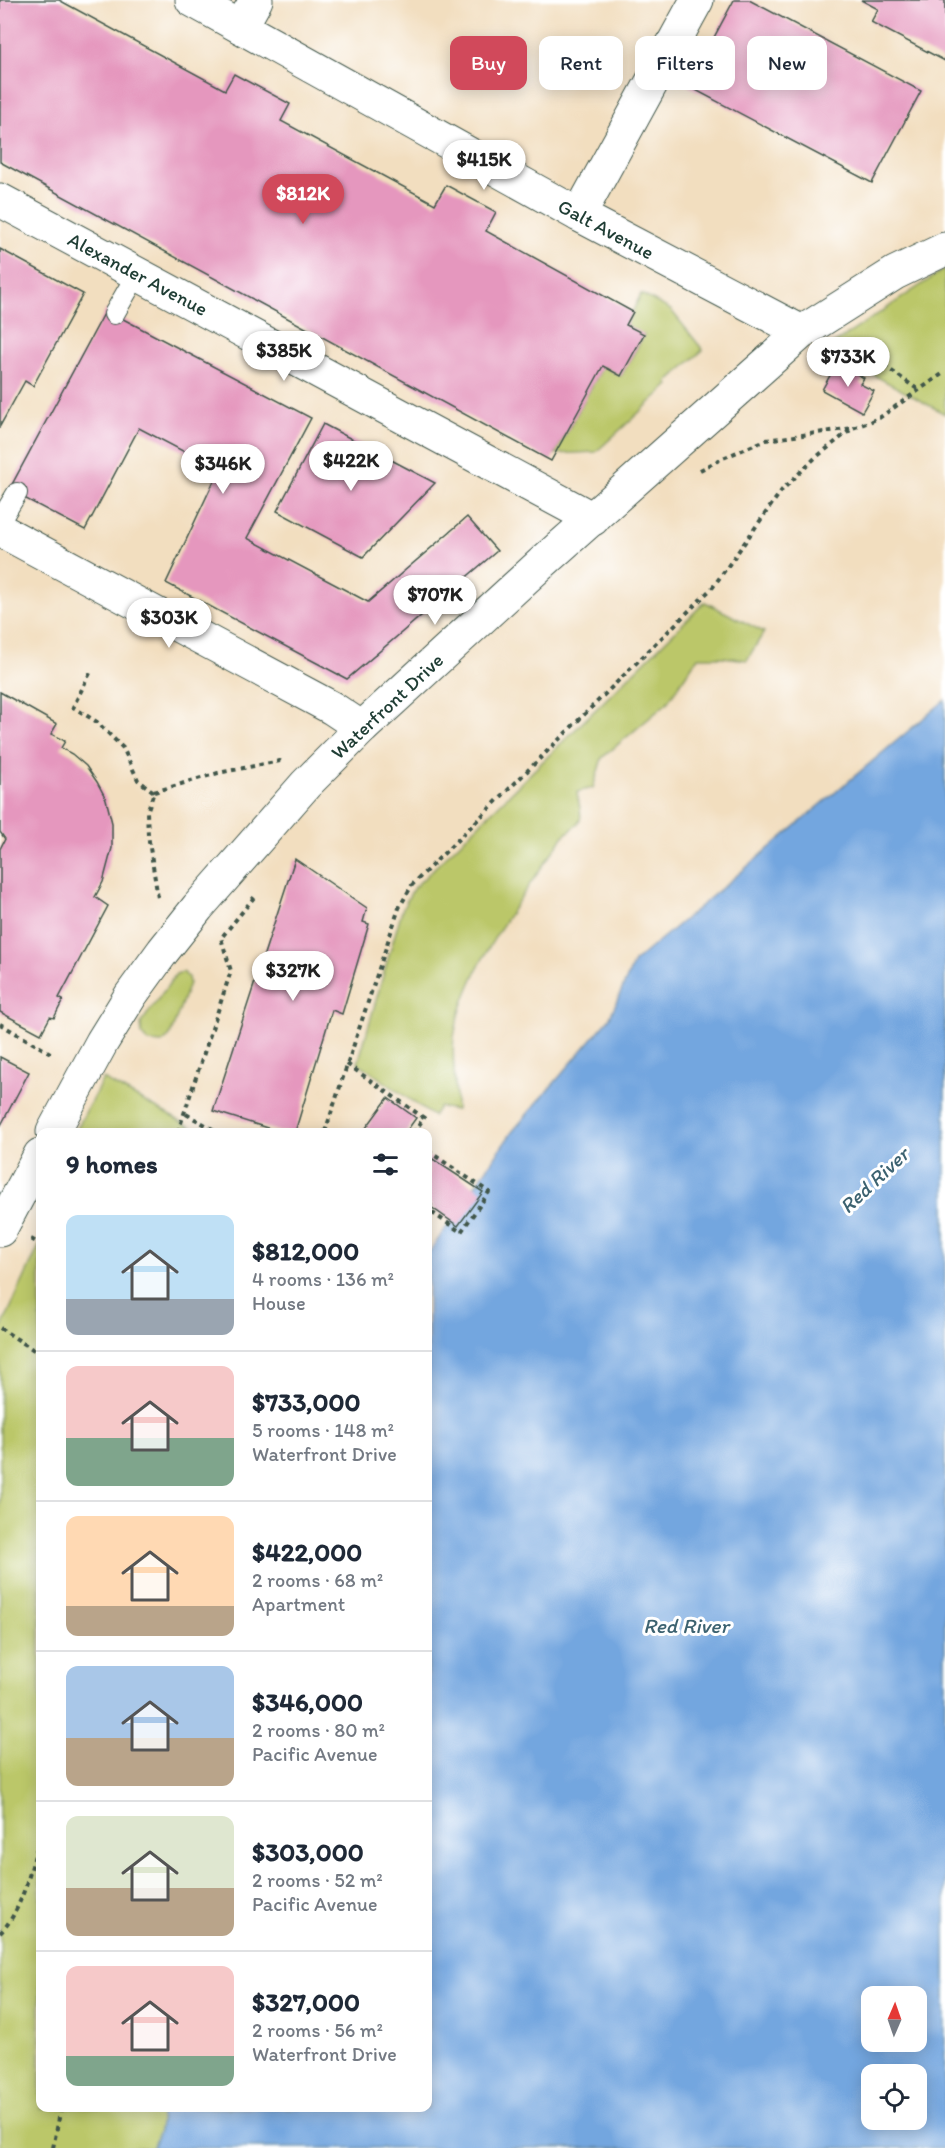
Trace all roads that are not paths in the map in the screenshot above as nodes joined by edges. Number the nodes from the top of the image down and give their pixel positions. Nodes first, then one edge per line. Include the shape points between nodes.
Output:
1 (192, 0) edge
2 (697, 0) edge
3 (249, 14) edge
4 (0, 200) edge
5 (579, 215) junction
6 (945, 249) edge
7 (137, 274) junction
8 (114, 314) dead end
9 (802, 332) junction
10 (16, 493) dead end
11 (593, 519) junction
12 (0, 521) edge
13 (0, 530) edge
14 (362, 728) junction
15 (54, 1128) edge
16 (36, 1162) edge
17 (0, 1230) edge

1 - 3 street, Galt Avenue
2 - 5 street
3 - 5 street, Galt Avenue
4 - 7 street, Alexander Avenue
5 - 9 street, Galt Avenue
6 - 9 street, Waterfront Drive via 895,273
7 - 8 lane
7 - 11 street, Alexander Avenue
9 - 11 street, Waterfront Drive
10 - 12 lane
11 - 14 street, Waterfront Drive
13 - 14 street via 332,708
14 - 15 street, Waterfront Drive via 306,784 163,951 102,1042
16 - 17 street

